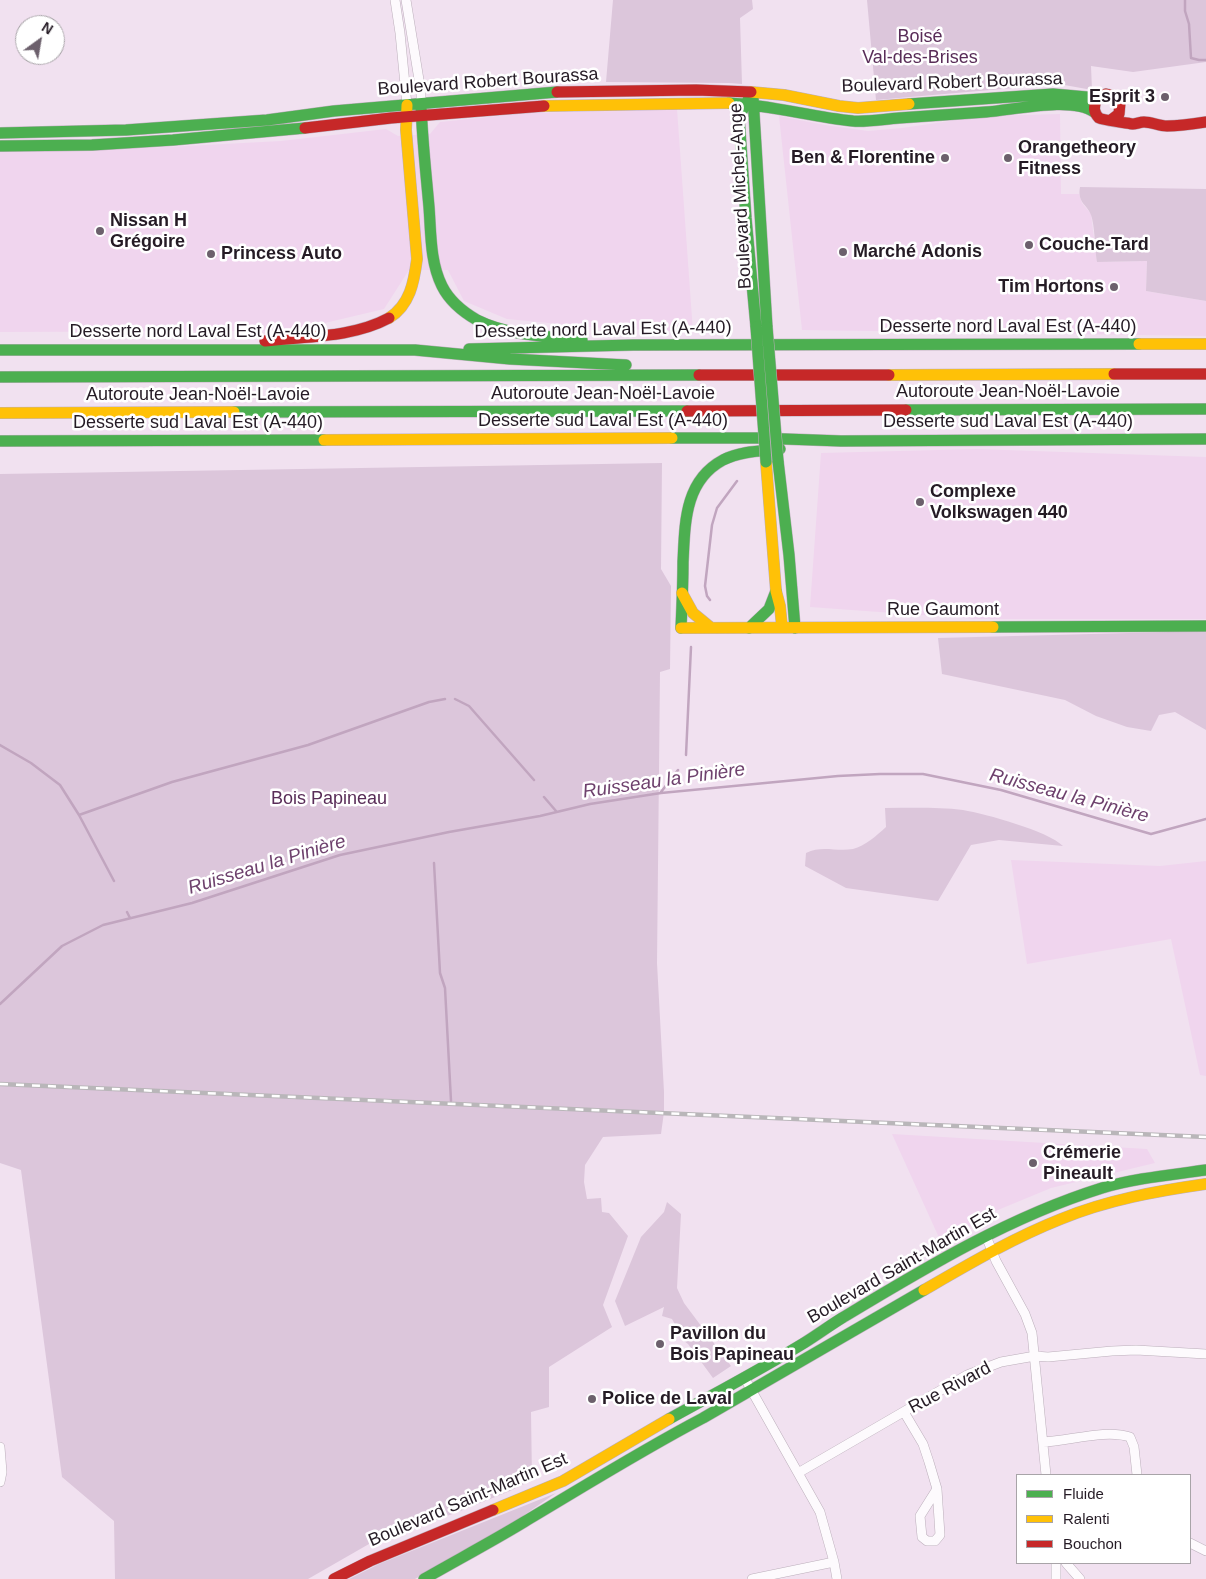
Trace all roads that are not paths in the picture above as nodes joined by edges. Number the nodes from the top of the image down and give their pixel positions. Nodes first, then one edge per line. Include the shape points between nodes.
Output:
1 (396, 0) edge
2 (406, 0) edge
3 (753, 92) junction
4 (1098, 98) junction
5 (750, 105) junction
6 (1120, 106) junction
7 (421, 110) junction
8 (407, 111) junction
9 (1094, 112) junction
10 (1111, 120) junction
11 (1144, 122) junction
12 (1206, 122) edge
13 (0, 133) edge
14 (0, 146) edge
15 (1206, 344) edge
16 (633, 346) junction
17 (211, 349) junction
18 (0, 350) edge
19 (416, 350) junction
20 (1206, 374) edge
21 (775, 375) junction
22 (0, 377) edge
23 (1206, 409) edge
24 (0, 413) edge
25 (0, 430) edge
26 (1206, 439) edge
27 (107, 440) junction
28 (0, 441) edge
29 (842, 441) junction
30 (772, 461) junction
31 (776, 591) junction
32 (682, 593) junction
33 (1206, 626) edge
34 (710, 627) junction
35 (749, 628) junction
36 (782, 628) junction
37 (796, 628) junction
38 (1206, 1170) edge
39 (1206, 1184) edge
40 (986, 1236) junction
41 (992, 1250) junction
42 (1206, 1354) edge
43 (1035, 1356) junction
44 (744, 1377) junction
45 (752, 1390) junction
46 (904, 1412) junction
47 (674, 1417) junction
48 (687, 1427) junction
49 (1043, 1442) junction
50 (0, 1447) edge
51 (615, 1451) junction
52 (622, 1463) junction
53 (798, 1473) junction
54 (1046, 1474) edge
55 (1137, 1474) edge
56 (0, 1482) edge
57 (937, 1490) junction
58 (1191, 1543) edge
59 (1206, 1551) edge
60 (834, 1562) junction
61 (1056, 1564) edge
62 (1067, 1564) edge
63 (334, 1579) edge
64 (424, 1579) edge
65 (752, 1579) edge
66 (837, 1579) edge
67 (1056, 1579) edge
68 (1080, 1579) edge

1 - 8 street
2 - 7 street
3 - 4 main road, Boulevard Robert Bourassa via 858,108 1053,94
3 - 5 main road, Boulevard Michel-Ange
3 - 7 main road, Boulevard Robert Bourassa via 547,92
4 - 6 main road via 1104,94 1112,95
4 - 9 main road
5 - 7 main road, Boulevard Robert Bourassa via 715,103
5 - 9 main road, Boulevard Robert Bourassa via 856,121 1062,104 1087,107
5 - 30 main road, Boulevard Michel-Ange, bridge via 739,117 746,218 761,327
6 - 10 main road via 1119,114
6 - 11 main road
7 - 8 main road, Boulevard Robert Bourassa
7 - 16 main road via 433,256 440,281 452,301 473,317 500,328
8 - 13 main road, Boulevard Robert Bourassa via 344,110 161,128
8 - 14 main road, Boulevard Robert Bourassa via 173,140
8 - 17 main road via 417,259 414,285 402,307 384,322 362,329
9 - 10 main road via 1102,120
10 - 11 main road via 1134,124
11 - 12 main road via 1166,126
15 - 16 main road, Desserte nord Laval Est (A-440)
16 - 19 main road, Desserte nord Laval Est (A-440)
17 - 18 main road, Desserte nord Laval Est (A-440)
17 - 19 main road, Desserte nord Laval Est (A-440)
19 - 21 main road
20 - 21 main road, Autoroute Jean-Noël-Lavoie
21 - 22 main road, Autoroute Jean-Noël-Lavoie
23 - 24 main road, Autoroute Jean-Noël-Lavoie
25 - 27 main road via 49,431
26 - 29 main road, Desserte sud Laval Est (A-440)
27 - 28 main road, Desserte sud Laval Est (A-440)
27 - 29 main road, Desserte sud Laval Est (A-440) via 757,438
29 - 32 main road via 741,454 721,462 704,476 690,498 686,514
30 - 31 main road, Boulevard Michel-Ange
30 - 37 main road, Boulevard Michel-Ange via 789,555
31 - 35 main road via 769,609
31 - 36 main road, Boulevard Michel-Ange
32 - 34 main road via 693,613
32 - 34 main road, Rue Gaumont via 681,628
33 - 37 main road, Rue Gaumont
34 - 35 main road, Rue Gaumont
35 - 36 main road, Rue Gaumont
36 - 37 main road, Rue Gaumont
38 - 40 main road, Boulevard Saint-Martin Est via 1142,1178 1097,1190 1042,1210
39 - 41 main road, Boulevard Saint-Martin Est via 1147,1193 1100,1206 1050,1223
40 - 41 street
40 - 44 main road, Boulevard Saint-Martin Est
41 - 43 street via 1030,1327
41 - 45 main road, Boulevard Saint-Martin Est
42 - 43 street, Rue Rivard via 1136,1350
43 - 46 street, Rue Rivard via 1001,1362 977,1371
43 - 49 street
44 - 45 street
44 - 47 main road, Boulevard Saint-Martin Est
45 - 48 main road, Boulevard Saint-Martin Est
45 - 53 street
46 - 53 street, Rue Rivard
46 - 57 street via 923,1444
47 - 48 main road
47 - 51 main road, Boulevard Saint-Martin Est
48 - 52 main road, Boulevard Saint-Martin Est
49 - 54 street
49 - 55 street via 1121,1434 1130,1437
50 - 56 street
51 - 52 main road
51 - 63 main road, Boulevard Saint-Martin Est via 542,1491 383,1555
52 - 64 main road, Boulevard Saint-Martin Est
53 - 60 street via 820,1512
57 - 57 street via 920,1516 922,1538 927,1541 935,1541 940,1535
58 - 59 street
60 - 65 street
60 - 66 street
61 - 67 street
62 - 68 street

